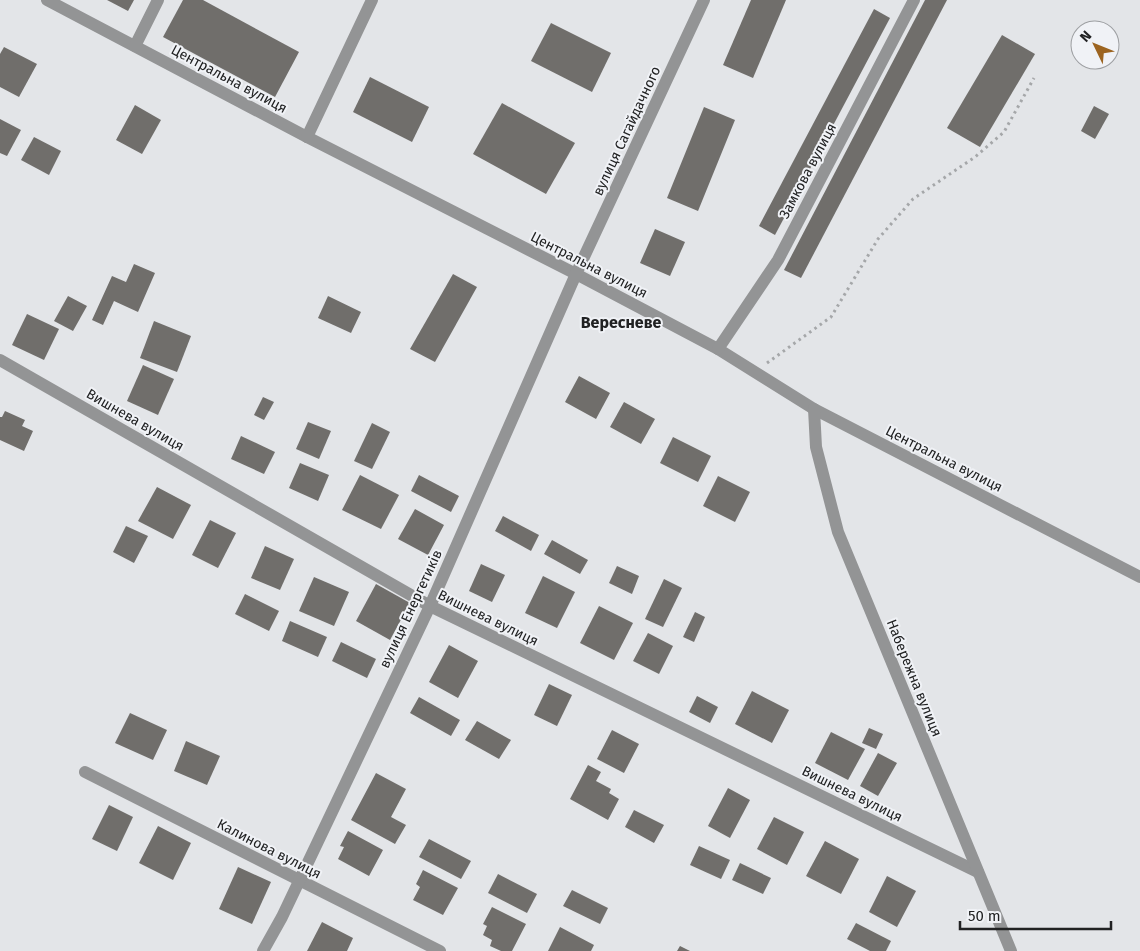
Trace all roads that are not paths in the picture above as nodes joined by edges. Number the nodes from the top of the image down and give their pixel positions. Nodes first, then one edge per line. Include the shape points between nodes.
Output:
1 (47, 0) edge
2 (158, 0) edge
3 (372, 0) edge
4 (704, 0) edge
5 (914, 0) edge
6 (135, 46) junction
7 (307, 137) junction
8 (576, 274) junction
9 (718, 349) junction
10 (0, 360) edge
11 (814, 408) junction
12 (1140, 577) edge
13 (430, 606) junction
14 (85, 772) dead end
15 (978, 872) junction
16 (298, 880) junction
17 (263, 951) edge
18 (440, 951) edge
19 (1011, 951) edge

1 - 6 street, Центральна вулиця
2 - 6 street
3 - 7 street
4 - 8 street, вулиця Сагайдачного
5 - 9 street, Замкова вулиця via 778,260
6 - 7 street, Центральна вулиця
7 - 8 street, Центральна вулиця
8 - 9 street, Центральна вулиця
8 - 13 street, вулиця Енергетиків
9 - 11 street, Центральна вулиця
10 - 13 street, Вишнева вулиця
11 - 12 street, Центральна вулиця
11 - 15 street, Набережна вулиця via 816,446 838,532
13 - 15 street, Вишнева вулиця
13 - 16 street, вулиця Енергетиків
14 - 16 street, Калинова вулиця
15 - 19 street, Набережна вулиця
16 - 17 street, вулиця Енергетиків
16 - 18 street, Калинова вулиця

